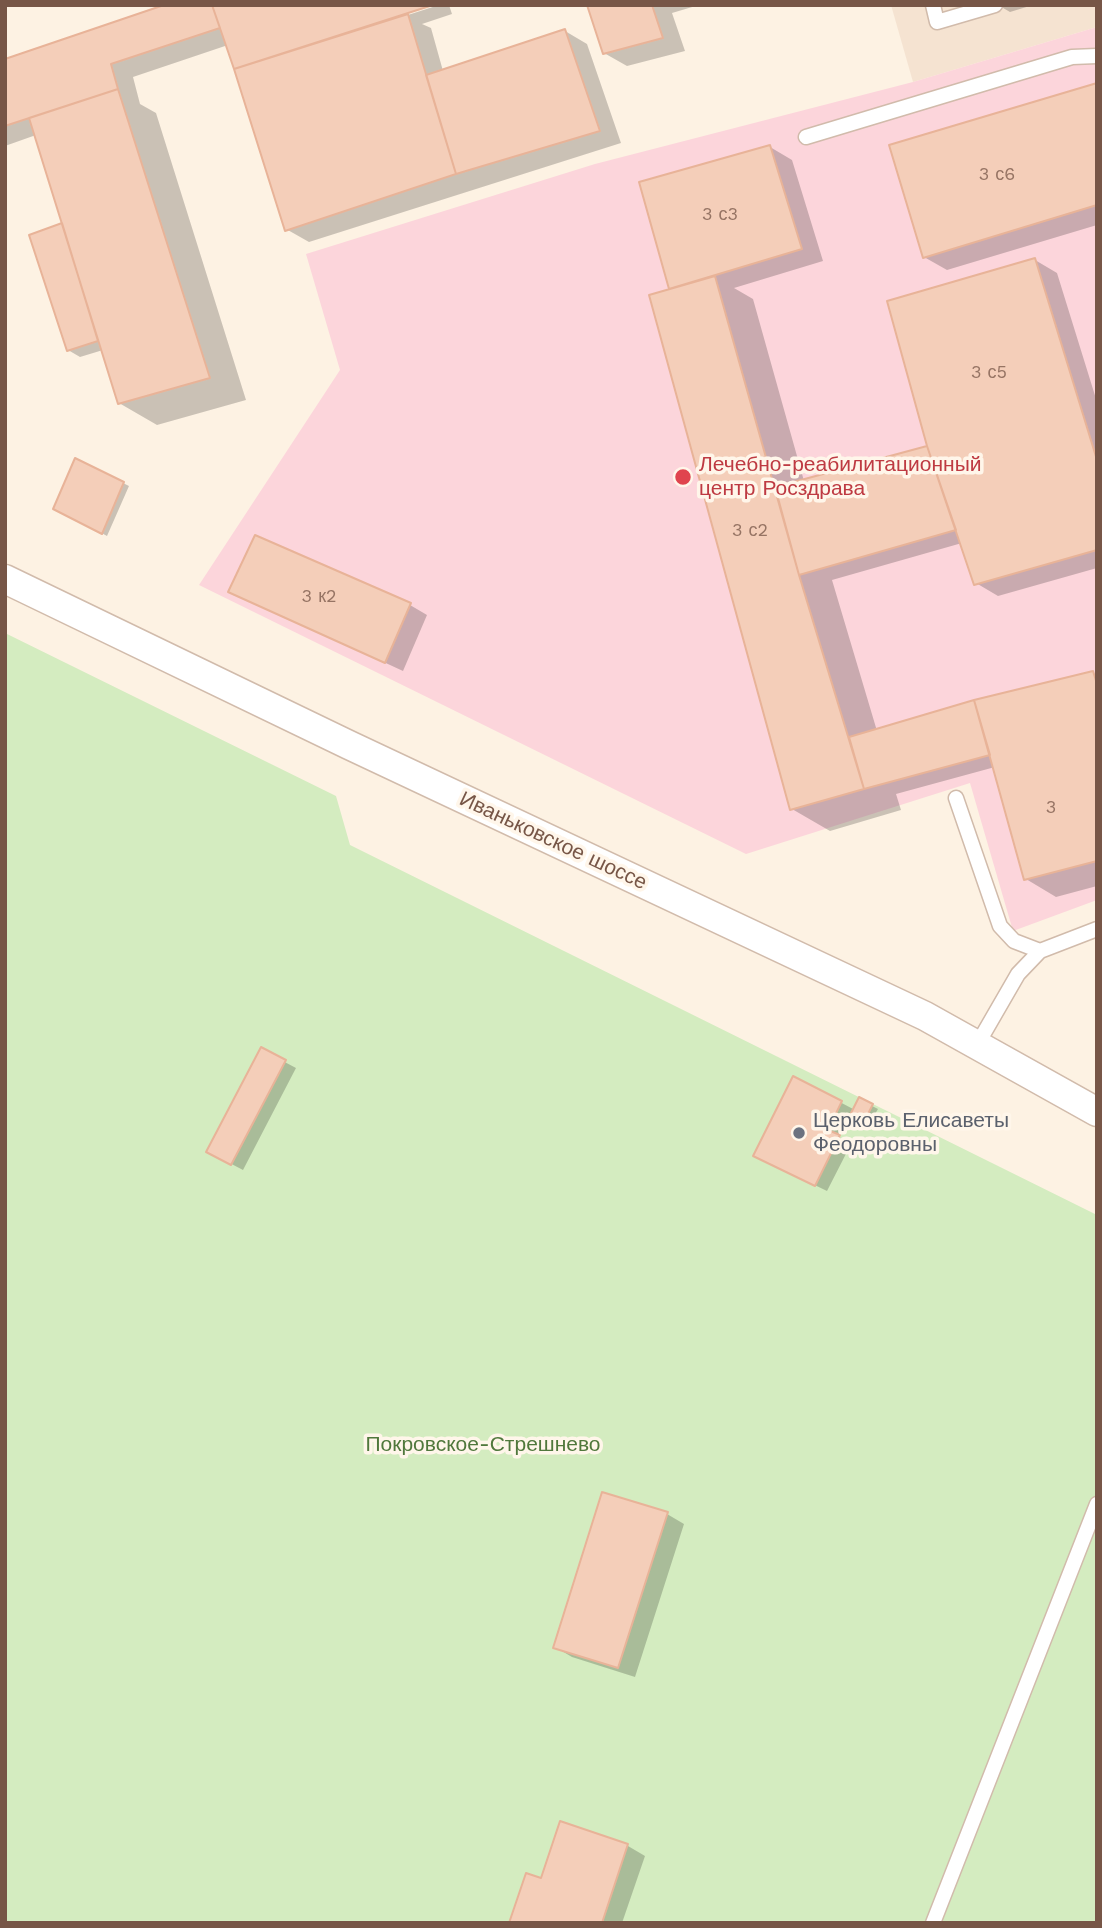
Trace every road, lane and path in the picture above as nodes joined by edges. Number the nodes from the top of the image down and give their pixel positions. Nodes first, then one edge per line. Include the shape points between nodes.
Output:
1 (933, 5) edge
2 (995, 5) edge
3 (1097, 56) edge
4 (806, 137) dead end
5 (5, 579) edge
6 (956, 798) dead end
7 (1097, 929) edge
8 (1040, 951) junction
9 (977, 1045) junction
10 (1097, 1112) edge
11 (1097, 1504) edge
12 (933, 1923) edge

1 - 2 lane via 937,22
3 - 4 lane via 1072,57
5 - 9 street, Иваньковское шоссе via 925,1016
6 - 8 lane via 1000,926 1014,941
7 - 8 lane
8 - 9 lane via 1018,974
9 - 10 street, Иваньковское шоссе
11 - 12 lane

